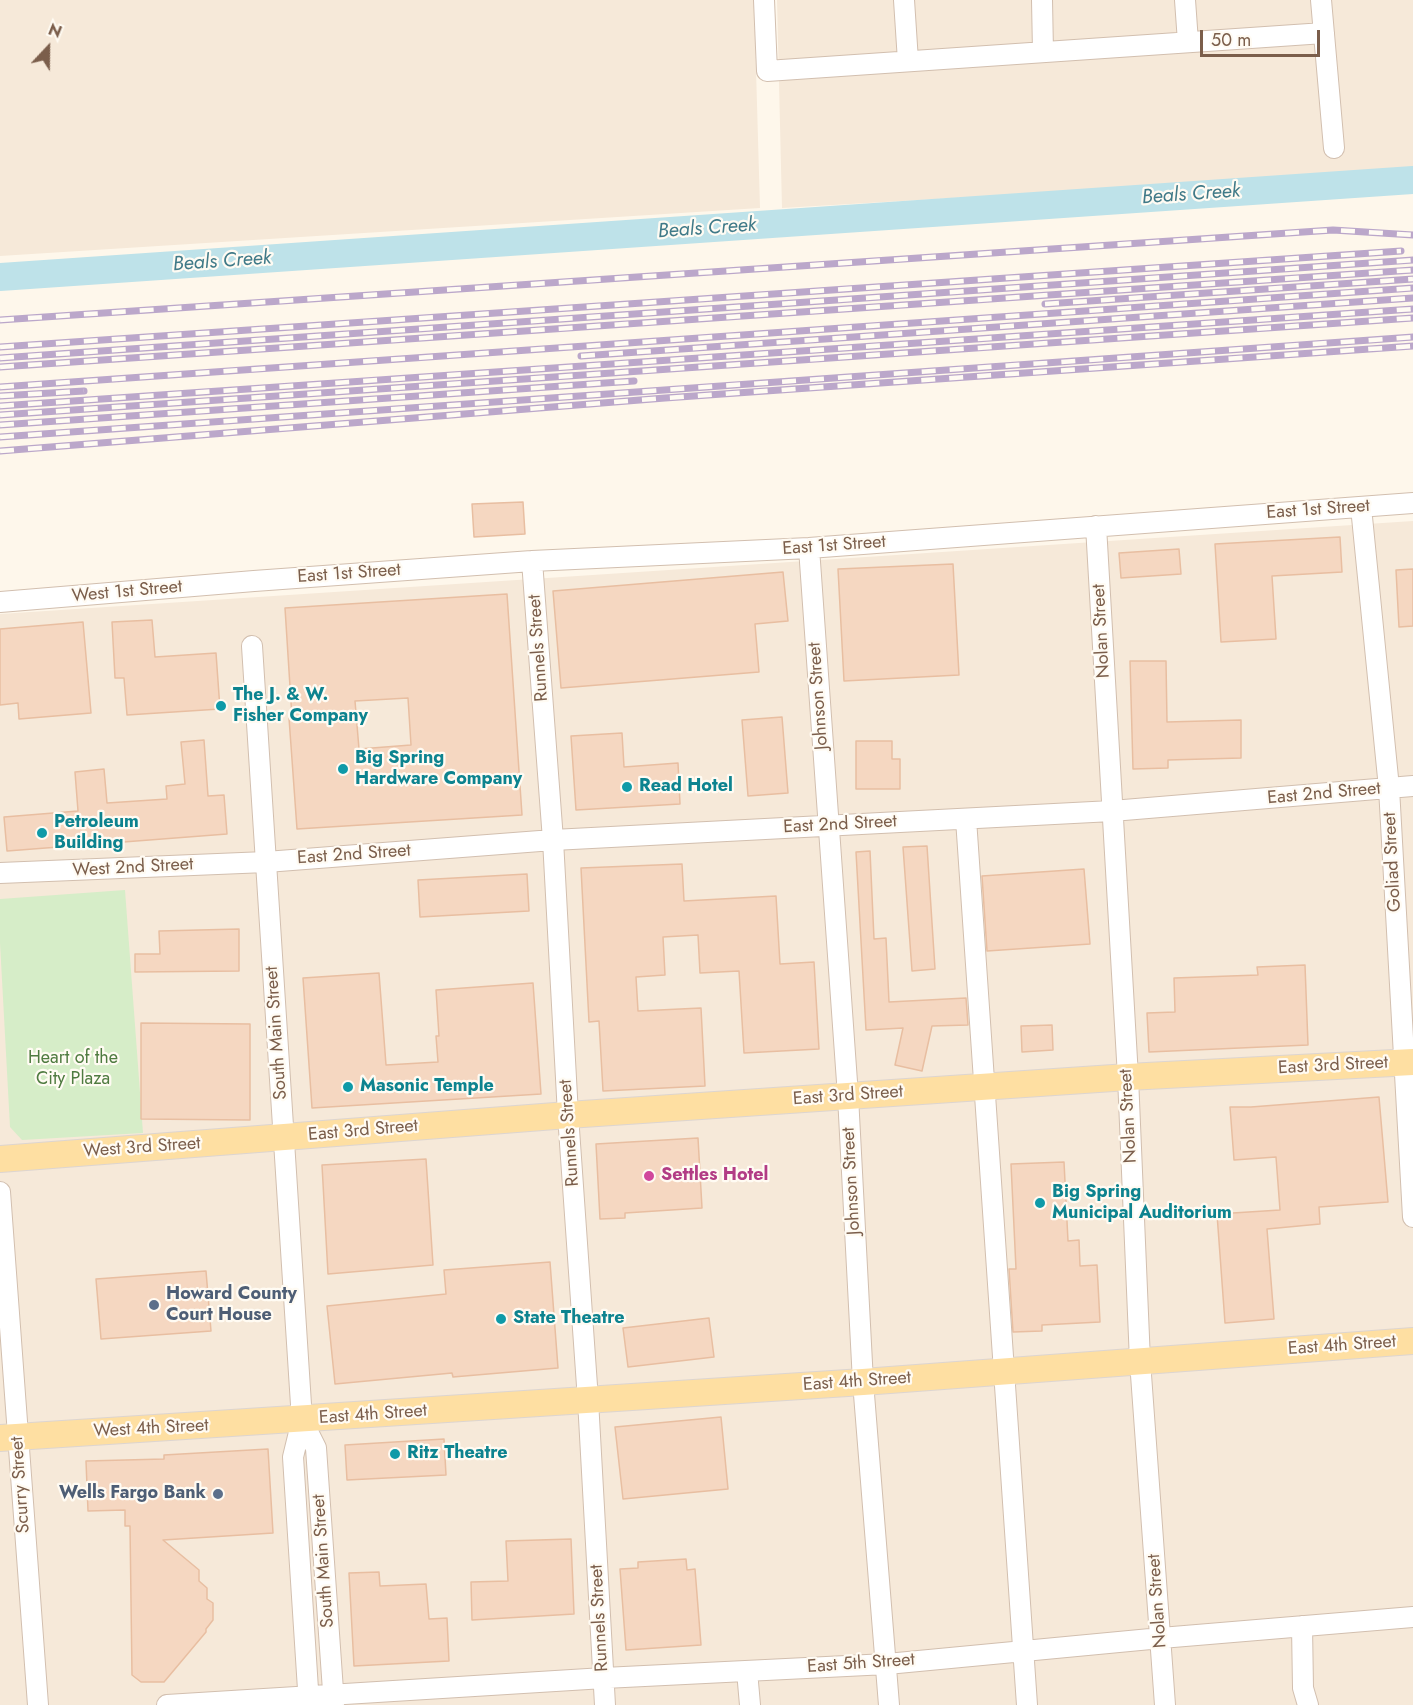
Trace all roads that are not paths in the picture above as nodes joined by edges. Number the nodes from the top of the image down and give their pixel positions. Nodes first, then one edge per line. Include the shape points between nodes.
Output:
1 (764, 0) edge
2 (904, 0) edge
3 (1042, 0) edge
4 (1185, 0) edge
5 (1321, 0) edge
6 (1324, 33) junction
7 (1188, 42) junction
8 (1043, 52) junction
9 (908, 61) junction
10 (1334, 148) dead end
11 (1413, 503) edge
12 (1361, 507) junction
13 (1096, 526) junction
14 (809, 548) junction
15 (532, 561) junction
16 (254, 581) joint
17 (0, 602) edge
18 (252, 646) dead end
19 (1413, 786) edge
20 (1389, 788) junction
21 (1112, 812) junction
22 (966, 819) junction
23 (828, 826) junction
24 (553, 840) junction
25 (266, 862) junction
26 (0, 873) edge
27 (1408, 1062) edge
28 (1128, 1077) junction
29 (985, 1087) junction
30 (848, 1096) junction
31 (568, 1115) junction
32 (284, 1138) junction
33 (0, 1159) edge
34 (0, 1192) edge
35 (1413, 1217) edge
36 (1413, 1341) edge
37 (1140, 1361) junction
38 (1004, 1371) junction
39 (863, 1382) junction
40 (588, 1400) junction
41 (302, 1420) junction
42 (9, 1438) edge
43 (1413, 1617) edge
44 (1302, 1626) junction
45 (1161, 1638) junction
46 (1023, 1651) junction
47 (887, 1664) junction
48 (747, 1671) junction
49 (603, 1678) junction
50 (334, 1700) edge
51 (309, 1701) edge
52 (38, 1705) edge
53 (167, 1705) edge
54 (606, 1705) edge
55 (750, 1705) edge
56 (889, 1705) edge
57 (1027, 1705) edge
58 (1165, 1705) edge
59 (1308, 1705) edge

1 - 9 street via 767,71
2 - 9 street
3 - 8 street
4 - 7 street
5 - 6 street
6 - 7 street
6 - 10 street
7 - 8 street
8 - 9 street
11 - 12 street, East 1st Street
12 - 13 street, East 1st Street
12 - 20 street, Goliad Street
13 - 14 street, East 1st Street
13 - 21 street, Nolan Street
14 - 15 street, East 1st Street
14 - 23 street, Johnson Street
15 - 16 street, East 1st Street
15 - 24 street, Runnels Street
16 - 17 street, West 1st Street
18 - 25 street, South Main Street
19 - 20 street, East 2nd Street
20 - 21 street, East 2nd Street
20 - 27 street, Goliad Street
21 - 22 street, East 2nd Street
21 - 28 street, Nolan Street
22 - 23 street, East 2nd Street
22 - 29 street
23 - 24 street, East 2nd Street
23 - 30 street, Johnson Street
24 - 25 street, East 2nd Street
24 - 31 street, Runnels Street
25 - 26 street, West 2nd Street
25 - 32 street, South Main Street
27 - 28 main road, East 3rd Street
27 - 35 street, Goliad Street
28 - 29 main road, East 3rd Street
28 - 37 street, Nolan Street
29 - 30 main road, East 3rd Street
29 - 38 street
30 - 31 main road, East 3rd Street
30 - 39 street, Johnson Street
31 - 32 main road, East 3rd Street
31 - 40 street, Runnels Street
32 - 33 main road, West 3rd Street
32 - 41 street, South Main Street
34 - 42 street, Scurry Street
36 - 37 main road, East 4th Street
37 - 38 main road, East 4th Street
37 - 45 street, Nolan Street
38 - 39 main road, East 4th Street
38 - 46 street
39 - 40 main road, East 4th Street
39 - 47 street, Johnson Street
40 - 41 main road, East 4th Street
40 - 49 street, Runnels Street
41 - 42 main road, West 4th Street
41 - 50 street, South Main Street via 316,1448
41 - 51 street, South Main Street via 293,1457
42 - 52 street, Scurry Street
43 - 44 street, East 5th Street
44 - 45 street, East 5th Street
44 - 59 street via 1303,1688
45 - 46 street, East 5th Street
45 - 58 street, Nolan Street
46 - 47 street, East 5th Street
46 - 57 street
47 - 48 street, East 5th Street
47 - 56 street, Johnson Street
48 - 49 street, East 5th Street
48 - 55 street
49 - 50 street, East 5th Street
49 - 54 street, Runnels Street
50 - 51 street, East 5th Street
51 - 53 street, East 5th Street

